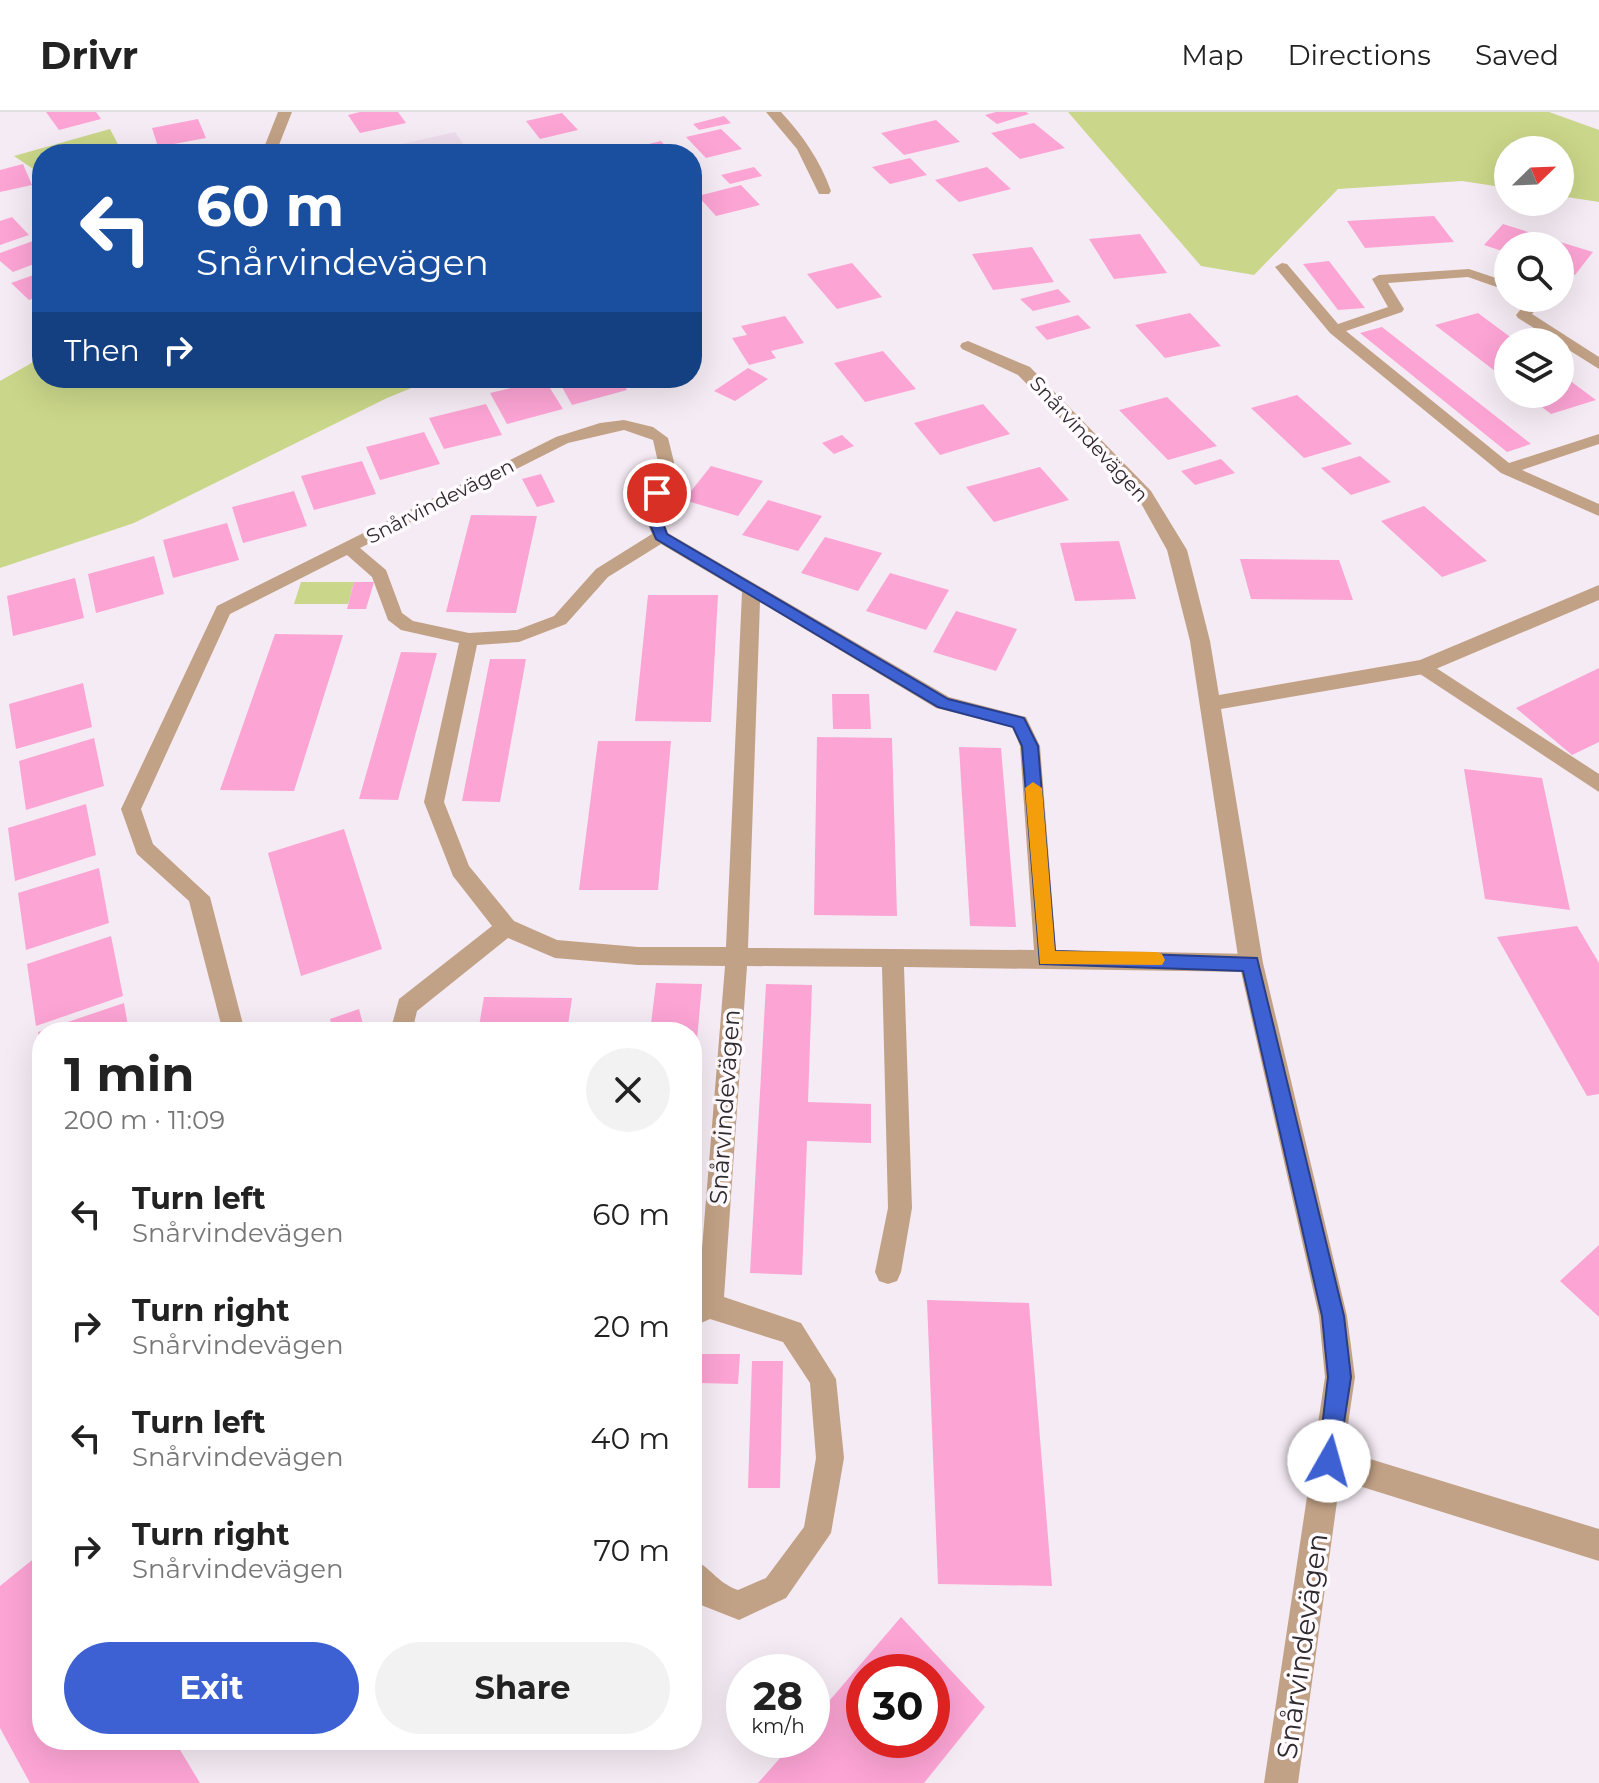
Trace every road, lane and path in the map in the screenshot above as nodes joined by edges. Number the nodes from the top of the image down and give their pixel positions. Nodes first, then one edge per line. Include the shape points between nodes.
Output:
1 (285, 112) edge
2 (773, 112) edge
3 (272, 144) edge
4 (824, 191) dead end
5 (1282, 267) dead end
6 (1494, 282) edge
7 (1526, 312) edge
8 (1335, 330) junction
9 (968, 346) dead end
10 (1599, 364) edge
11 (1599, 439) edge
12 (1507, 469) junction
13 (1599, 511) edge
14 (661, 536) junction
15 (348, 547) junction
16 (751, 589) junction
17 (1599, 592) edge
18 (469, 639) junction
19 (1424, 667) junction
20 (1208, 704) junction
21 (1599, 784) edge
22 (506, 927) junction
23 (737, 955) junction
24 (893, 958) junction
25 (1046, 959) junction
26 (1251, 963) junction
27 (231, 1022) edge
28 (403, 1022) edge
29 (888, 1272) dead end
30 (702, 1300) edge
31 (702, 1310) edge
32 (1329, 1461) junction
33 (1599, 1545) edge
34 (702, 1585) edge
35 (1281, 1783) edge

1 - 3 street
2 - 4 street via 808,152
5 - 8 lane
6 - 8 lane via 1469,273 1379,279 1397,309
7 - 10 lane via 1523,315
8 - 12 lane
9 - 20 street, Snårvindevägen via 1024,371 1145,495 1177,550 1200,641
11 - 12 lane
12 - 13 lane
14 - 15 lane, Snårvindevägen via 652,513 666,462 660,438 641,425 618,424 562,440
14 - 16 lane
14 - 18 lane, Snårvindevägen via 602,573 560,620 519,636
15 - 18 lane, Snårvindevägen via 380,574 394,616 407,626
15 - 27 lane, Snårvindevägen via 223,610 131,809 144,848 199,897
16 - 23 lane, Snårvindevägen
16 - 25 lane via 943,703 1019,722 1030,746
17 - 19 street
18 - 22 lane via 434,802 460,870
19 - 20 street
19 - 21 lane
20 - 26 street, Snårvindevägen
22 - 23 lane via 555,949 638,956
22 - 28 lane via 407,1006
23 - 24 lane
23 - 30 lane, Snårvindevägen
24 - 25 lane
24 - 29 lane via 900,1208
25 - 26 lane
26 - 32 street, Snårvindevägen via 1333,1316 1340,1377
31 - 34 lane, Snårvindevägen via 792,1332 823,1379 830,1458 817,1533 776,1588 739,1605 711,1595
32 - 33 street
32 - 35 street, Snårvindevägen

